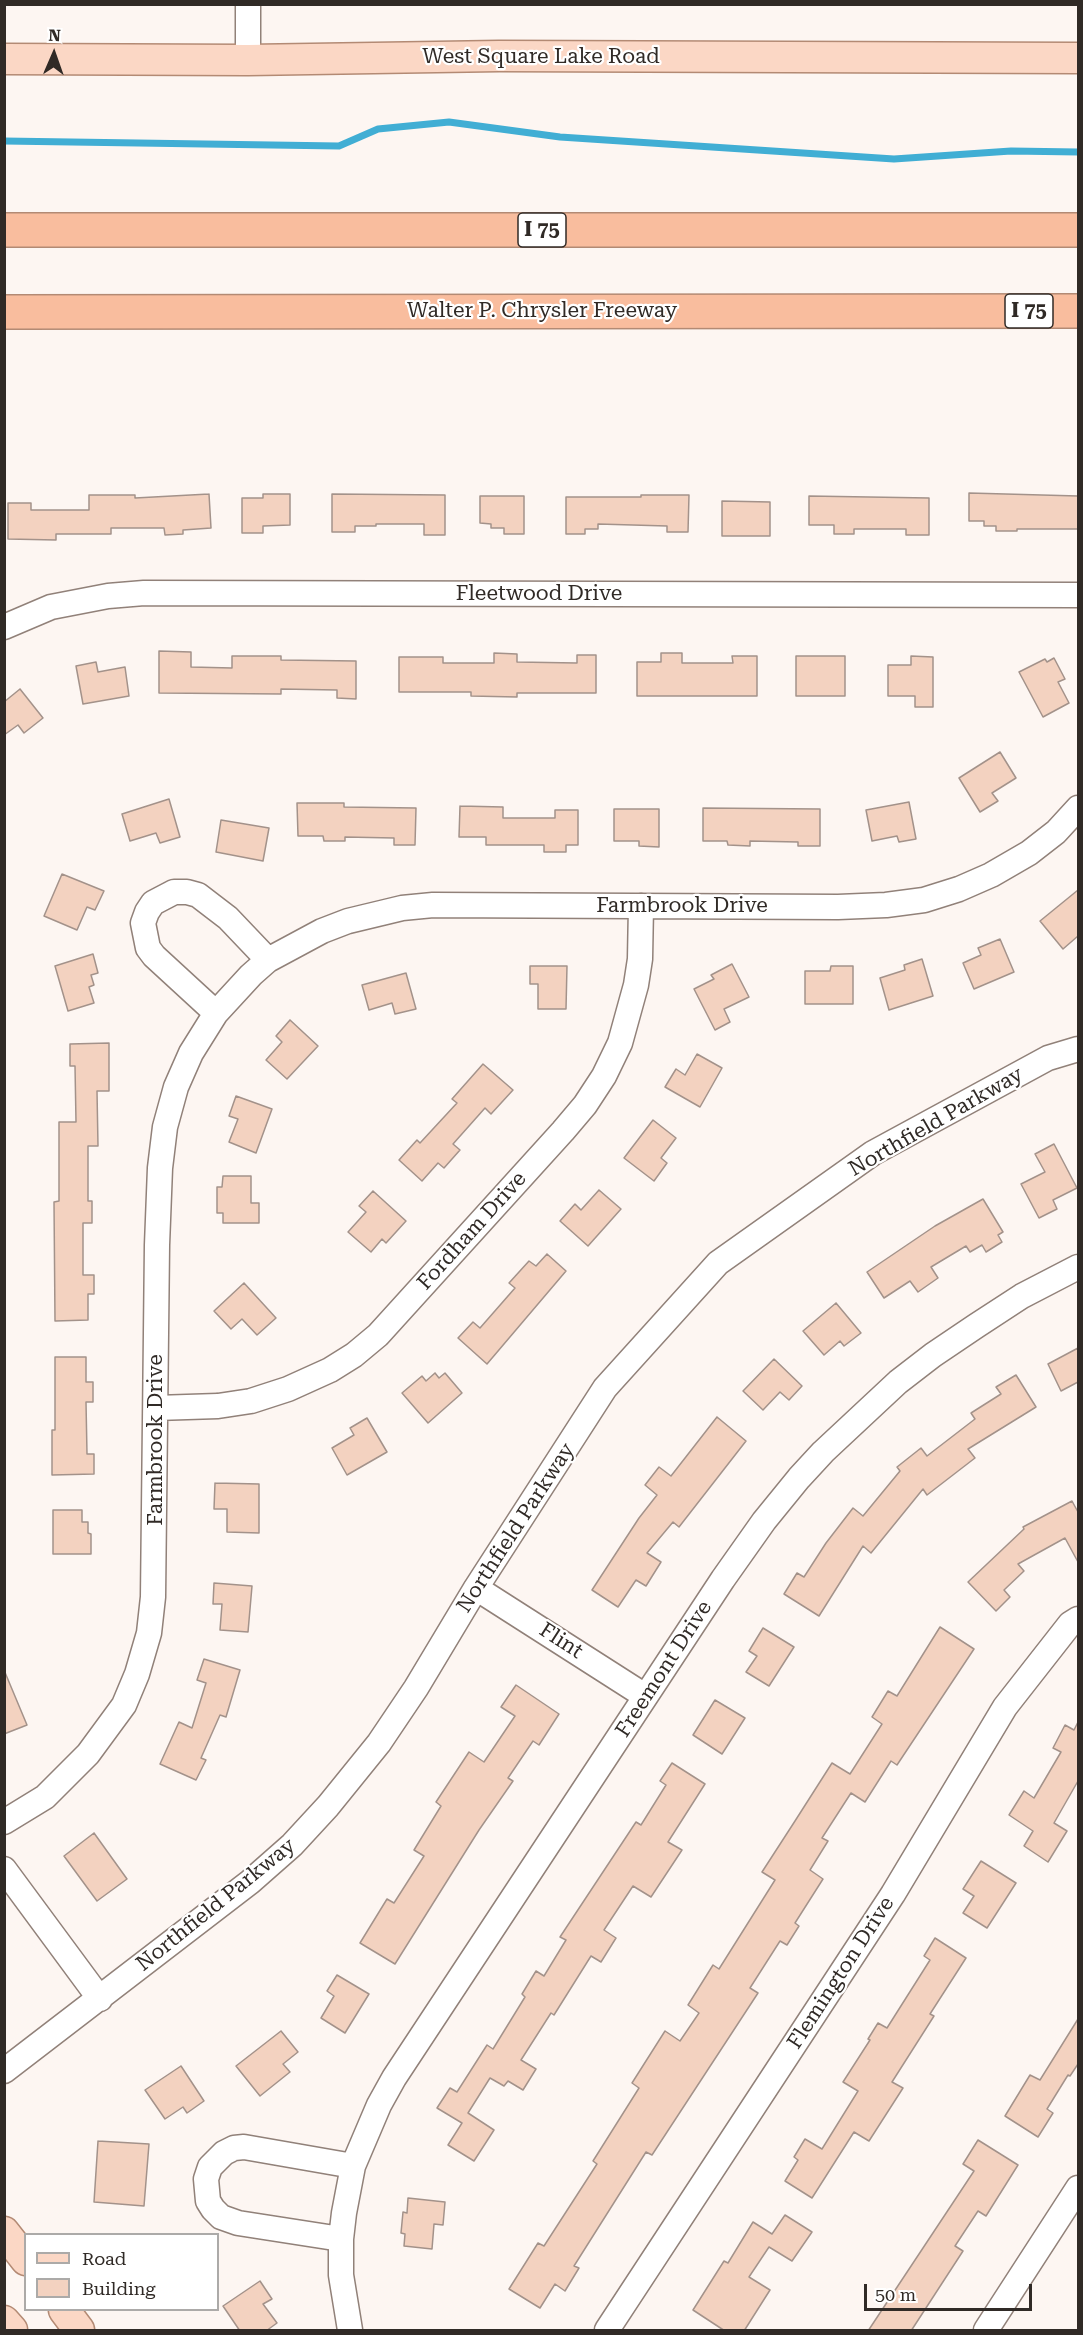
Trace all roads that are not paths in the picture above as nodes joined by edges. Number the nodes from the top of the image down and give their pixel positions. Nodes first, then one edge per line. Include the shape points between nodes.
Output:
1 (248, 4) edge
2 (1078, 58) edge
3 (4, 59) edge
4 (248, 60) junction
5 (4, 230) edge
6 (1078, 230) edge
7 (1078, 311) edge
8 (4, 312) edge
9 (1078, 595) edge
10 (4, 627) edge
11 (1078, 808) edge
12 (641, 906) junction
13 (268, 960) junction
14 (216, 1013) junction
15 (1078, 1049) edge
16 (1078, 1267) edge
17 (156, 1408) junction
18 (476, 1588) junction
19 (1078, 1618) edge
20 (645, 1696) junction
21 (4, 1822) edge
22 (4, 1869) edge
23 (100, 1999) junction
24 (4, 2071) edge
25 (353, 2166) junction
26 (1078, 2188) edge
27 (4, 2232) edge
28 (341, 2239) junction
29 (24, 2257) edge
30 (65, 2311) edge
31 (4, 2321) edge
32 (12, 2331) edge
33 (79, 2331) edge
34 (350, 2331) edge
35 (607, 2331) edge
36 (986, 2331) edge

1 - 4 street
2 - 4 main road, West Square Lake Road via 499,56
3 - 4 main road, West Square Lake Road
5 - 6 highway, I 75
7 - 8 highway, Walter P. Chrysler Freeway / I 75
9 - 10 street, Fleetwood Drive via 144,593 51,607
11 - 12 street, Farmbrook Drive via 1029,853 959,889 924,900 838,907
12 - 13 street, Farmbrook Drive via 402,908 321,931
12 - 17 street, Fordham Drive via 636,985 620,1043 604,1076 563,1131 378,1335 330,1370 288,1389 251,1401
13 - 14 street, Farmbrook Drive
13 - 14 street via 228,918 198,895 174,892 153,903 143,923 148,948
14 - 17 street, Farmbrook Drive via 190,1053 165,1126 160,1168
15 - 18 street, Northfield Parkway via 1047,1058 873,1154 718,1263 605,1388
16 - 20 street, Freemont Drive via 1022,1296 933,1355 823,1452 764,1521
17 - 21 street, Farmbrook Drive via 153,1597 137,1674 124,1705 88,1754 45,1797
18 - 20 street, Flint
18 - 23 street, Northfield Parkway via 385,1734 328,1806 250,1882
19 - 35 street, Flemington Drive via 1005,1707 893,1894
20 - 25 street, Freemont Drive via 394,2078
22 - 23 street
23 - 24 street, Northfield Parkway
25 - 28 street, Freemont Drive
25 - 28 street via 244,2147 224,2153 210,2167 206,2179 208,2201 221,2217
26 - 36 street
27 - 29 main road
28 - 34 street, Freemont Drive via 341,2275
30 - 33 main road
31 - 32 main road

